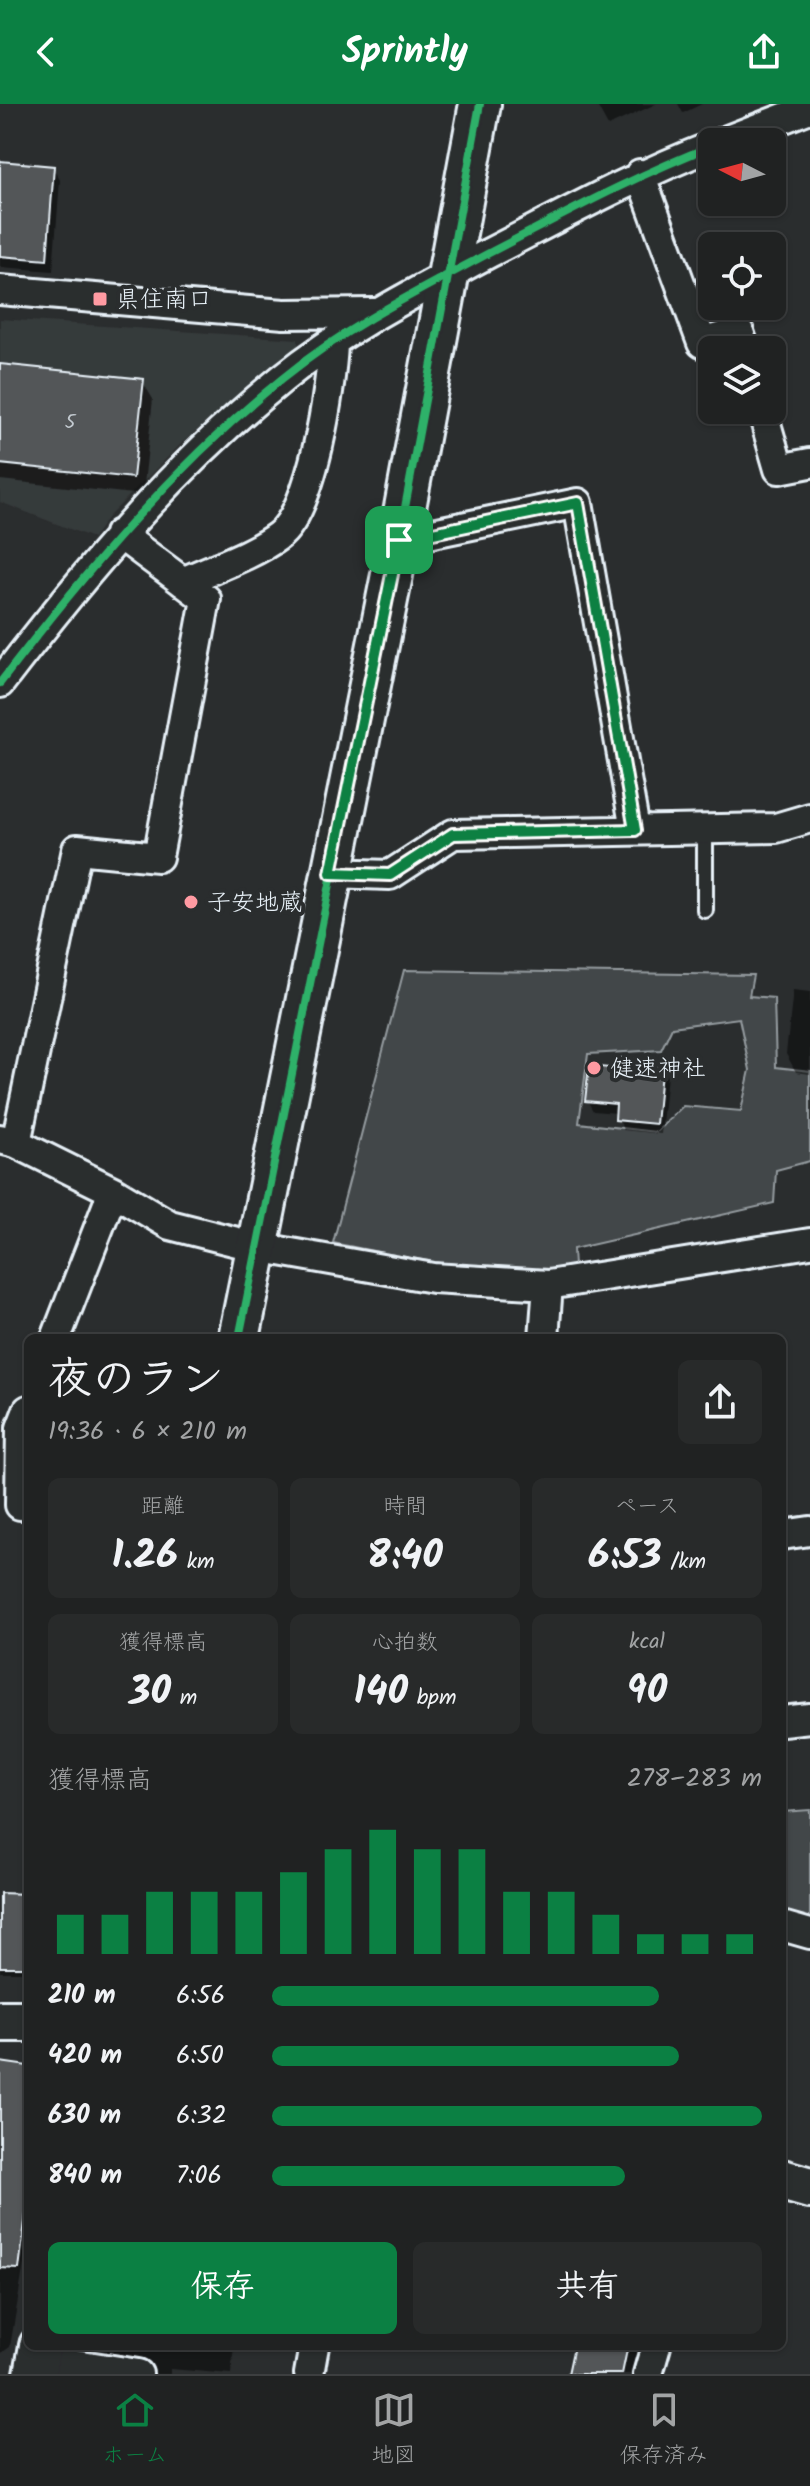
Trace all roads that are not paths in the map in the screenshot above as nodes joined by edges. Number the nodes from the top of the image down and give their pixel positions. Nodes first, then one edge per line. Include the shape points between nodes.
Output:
1 (480, 104) edge
2 (810, 108) edge
3 (758, 128) edge
4 (698, 151) edge
5 (640, 174) junction
6 (447, 276) junction
7 (0, 290) edge
8 (375, 313) junction
9 (699, 336) edge
10 (333, 344) junction
11 (766, 424) edge
12 (810, 463) edge
13 (119, 534) junction
14 (399, 540) junction
15 (183, 582) junction
16 (0, 683) edge
17 (810, 818) edge
18 (635, 830) junction
19 (705, 831) junction
20 (331, 873) junction
21 (705, 910) dead end
22 (8, 1141) edge
23 (113, 1191) junction
24 (810, 1243) edge
25 (257, 1247) junction
26 (548, 1285) junction
27 (58, 1334) edge
28 (240, 1334) edge
29 (544, 1334) edge
30 (24, 1420) edge
31 (16, 1505) edge
32 (810, 1531) edge
33 (786, 1534) edge
34 (810, 1718) edge
35 (786, 1721) edge
36 (786, 1927) edge
37 (810, 1934) edge
38 (0, 2021) edge
39 (24, 2021) edge
40 (786, 2181) edge
41 (810, 2188) edge
42 (313, 2350) edge
43 (655, 2350) edge
44 (38, 2359) edge
45 (138, 2374) edge
46 (309, 2374) edge
47 (648, 2374) edge

1 - 6 street
2 - 3 street
4 - 5 street
5 - 6 street
5 - 9 street
6 - 8 street
6 - 14 street
7 - 8 street via 284,314
8 - 10 street
10 - 13 street via 249,406
10 - 15 street via 315,461 280,535
11 - 12 street via 779,469
13 - 15 street
13 - 16 street
14 - 18 street via 578,503
14 - 20 street
15 - 22 street via 206,599 158,857 77,849
17 - 19 street via 776,828
18 - 19 street
18 - 20 street via 453,834 390,875
19 - 21 lane
20 - 25 street
22 - 23 street
23 - 25 street via 170,1225
23 - 27 street
24 - 26 street
25 - 26 street via 433,1278
25 - 28 street
26 - 29 street
30 - 31 street
32 - 33 street
34 - 35 street
36 - 37 street
38 - 39 street
40 - 41 street
42 - 46 street
43 - 47 street
44 - 45 street

